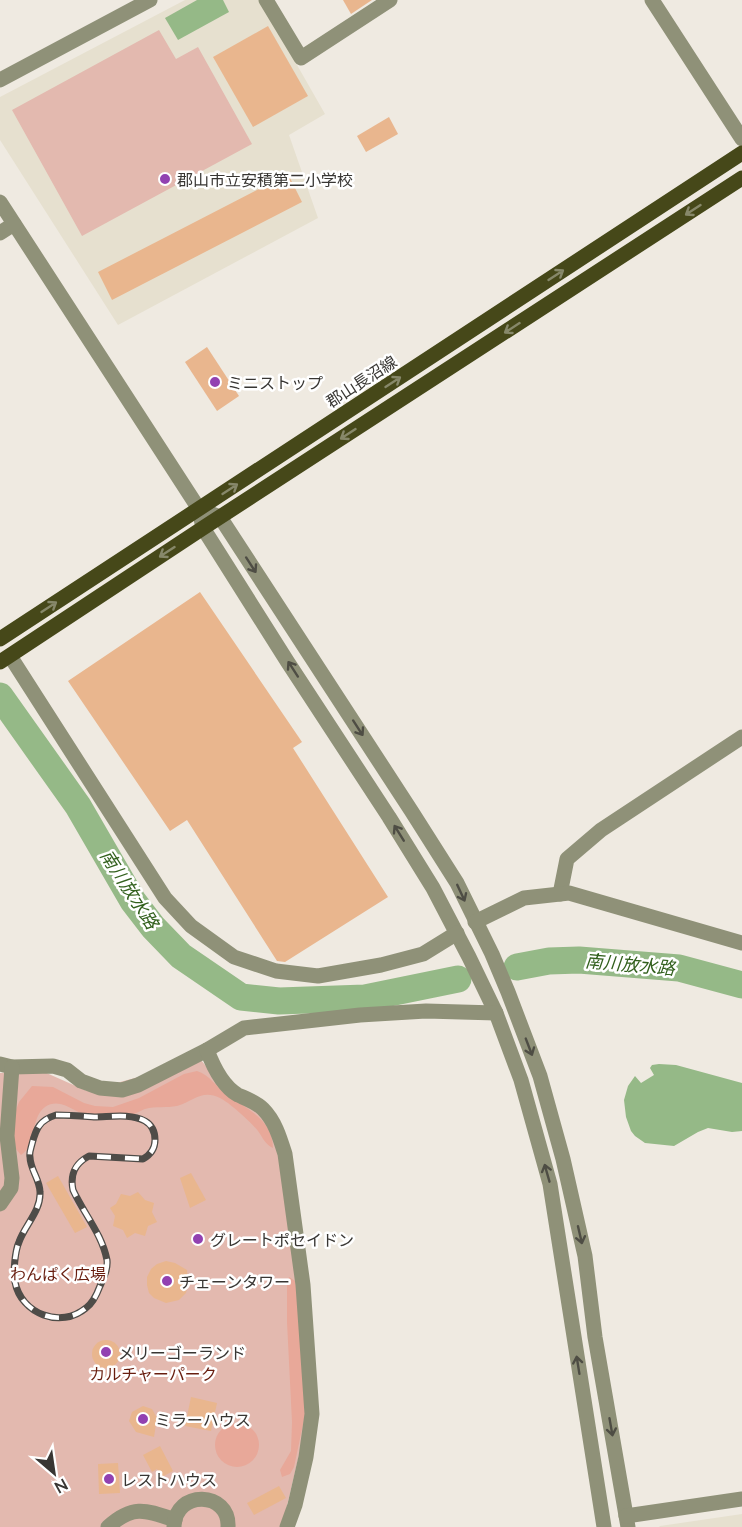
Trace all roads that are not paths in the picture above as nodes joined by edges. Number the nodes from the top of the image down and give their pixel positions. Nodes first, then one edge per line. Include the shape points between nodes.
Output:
1 (150, 0) edge
2 (266, 0) edge
3 (390, 0) edge
4 (652, 0) edge
5 (0, 80) edge
6 (742, 139) edge
7 (742, 153) edge
8 (742, 178) edge
9 (0, 202) edge
10 (14, 224) junction
11 (0, 233) edge
12 (199, 509) junction
13 (220, 517) junction
14 (203, 528) junction
15 (0, 639) edge
16 (4, 660) edge
17 (742, 736) edge
18 (560, 894) junction
19 (475, 922) junction
20 (457, 933) junction
21 (742, 943) edge
22 (496, 1013) junction
23 (207, 1050) junction
24 (6, 1066) edge
25 (0, 1204) edge
26 (742, 1499) edge
27 (627, 1521) edge
28 (174, 1523) edge
29 (108, 1527) edge
30 (228, 1527) edge
31 (286, 1527) edge
32 (604, 1527) edge

1 - 5 street
2 - 3 street via 301,58
4 - 6 street
12 -> 7 main road, 郡山長沼線
8 -> 13 main road
9 - 10 street
10 - 11 street
10 - 12 street
12 - 13 street
12 - 14 street
15 -> 12 main road, 郡山長沼線
13 - 14 main road
13 -> 19 street via 457,883
14 -> 16 main road
20 -> 14 street via 434,888
16 - 20 street via 165,898 191,926 234,957 276,971 318,976 423,954
17 - 18 street via 601,830 567,859
18 - 19 street via 524,898
18 - 21 street
19 -> 27 street via 492,954 540,1076 566,1170 585,1256
20 - 22 street
22 - 23 street via 426,1011 244,1029
32 -> 22 street via 550,1184 521,1080
23 - 24 street via 122,1090 100,1088 53,1066
23 - 31 street via 226,1084 263,1109 285,1154 303,1285 312,1414 295,1505
24 - 25 street via 12,1178 11,1188
26 - 27 street
28 - 29 street via 149,1511 138,1511
28 - 30 street via 182,1506 200,1498 219,1505

